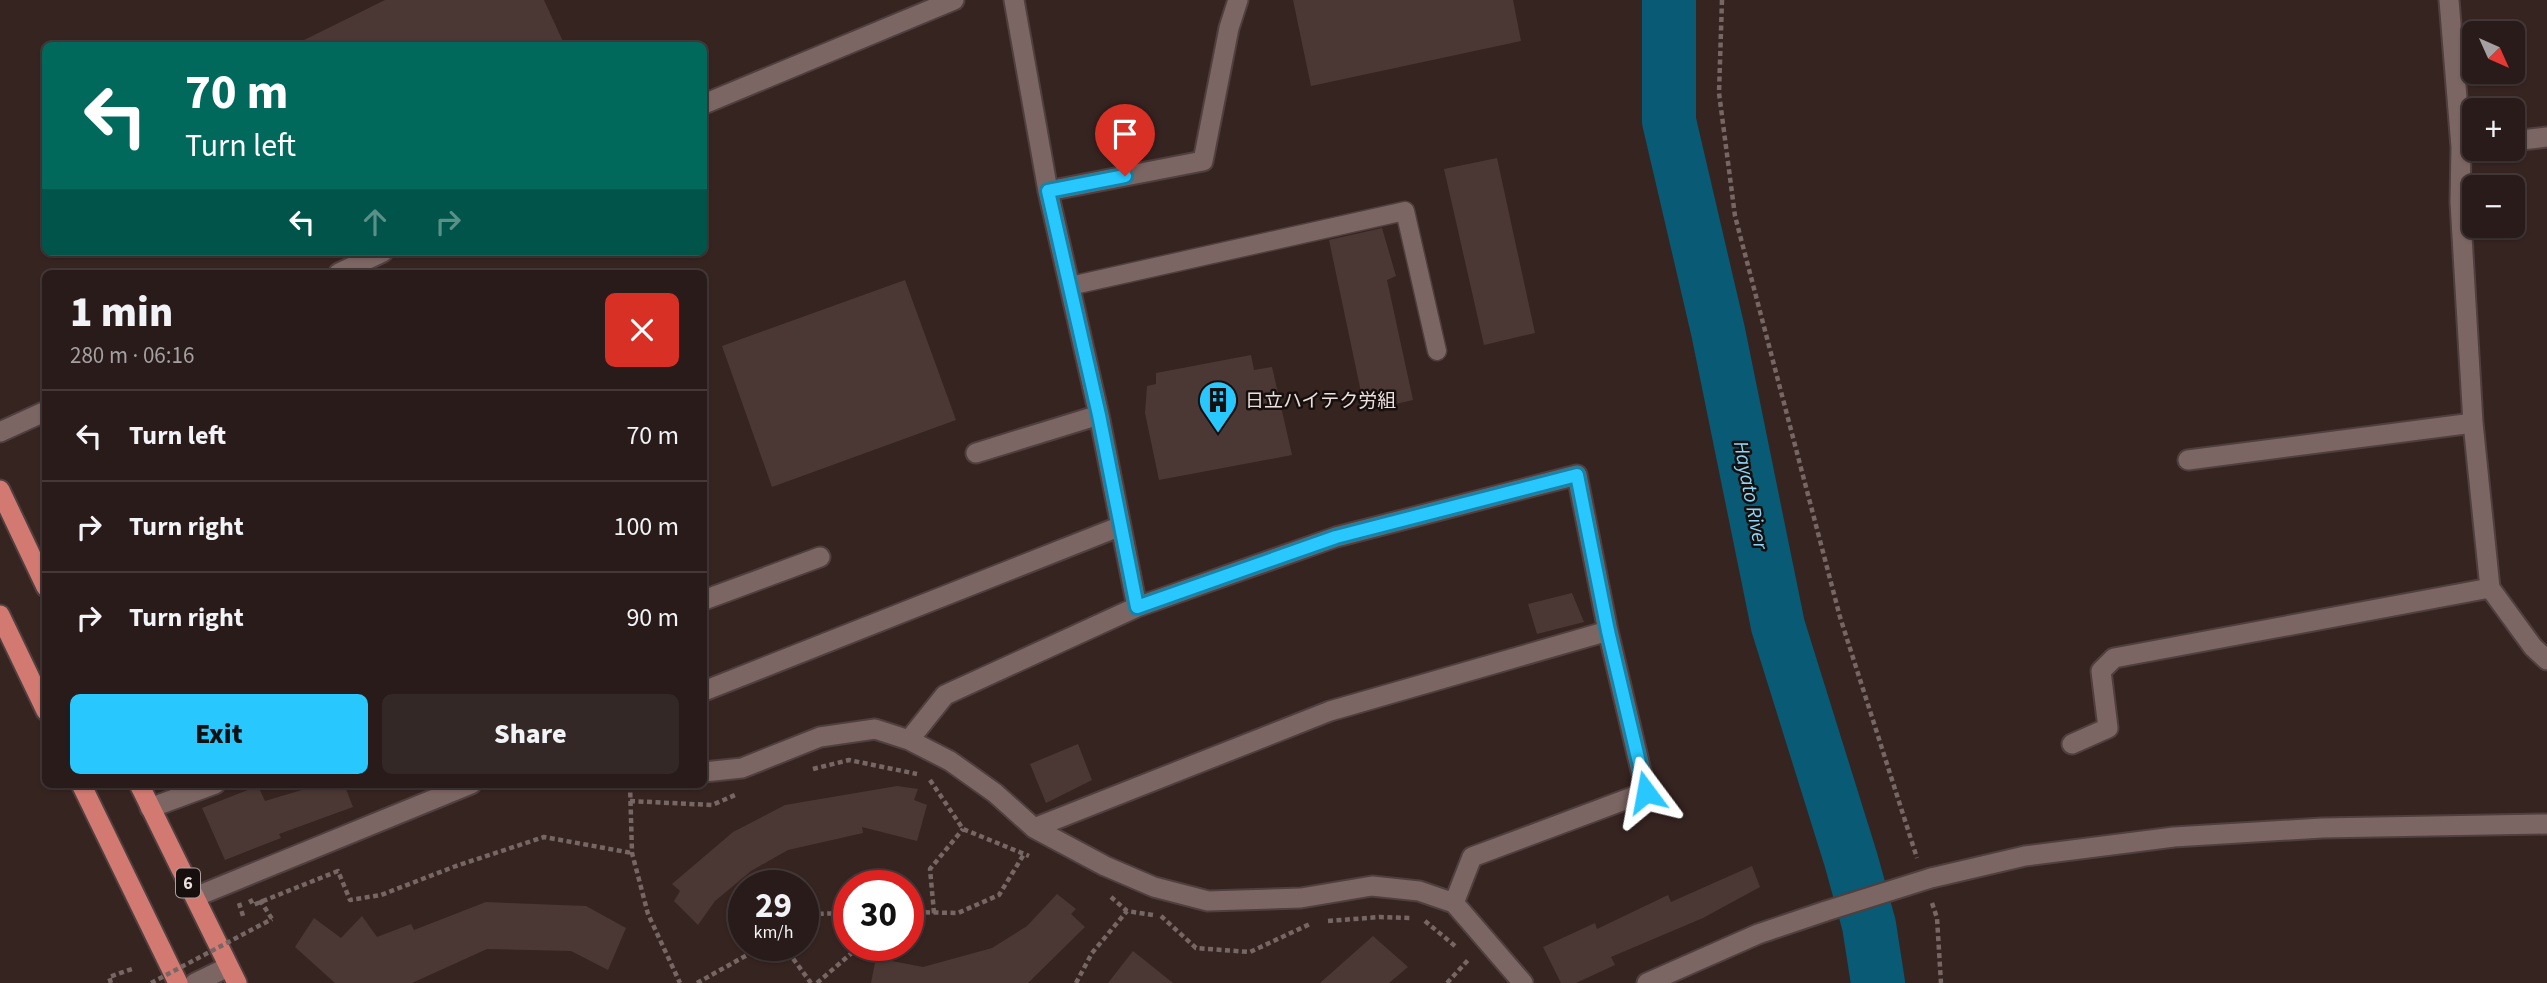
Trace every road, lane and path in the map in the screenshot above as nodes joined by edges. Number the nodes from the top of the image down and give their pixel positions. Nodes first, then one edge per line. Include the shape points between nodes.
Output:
1 (954, 0) edge
2 (1014, 0) edge
3 (1238, 0) edge
4 (1722, 0) edge
5 (2449, 0) edge
6 (2462, 100) edge
7 (707, 103) edge
8 (2547, 137) edge
9 (2525, 140) edge
10 (2466, 161) edge
11 (1048, 191) junction
12 (374, 256) edge
13 (344, 270) edge
14 (1070, 286) junction
15 (1437, 351) dead end
16 (42, 413) edge
17 (1099, 415) junction
18 (2473, 423) junction
19 (0, 432) edge
20 (976, 453) dead end
21 (2188, 460) dead end
22 (0, 490) edge
23 (1121, 526) junction
24 (820, 556) dead end
25 (42, 579) edge
26 (2490, 588) junction
27 (707, 599) edge
28 (1137, 607) junction
29 (0, 615) edge
30 (1608, 631) junction
31 (2547, 660) edge
32 (707, 690) edge
33 (42, 702) edge
34 (909, 740) junction
35 (2072, 744) dead end
36 (811, 770) dead end
37 (707, 772) edge
38 (82, 788) edge
39 (141, 788) edge
40 (204, 788) edge
41 (461, 788) edge
42 (630, 788) edge
43 (737, 794) dead end
44 (631, 801) junction
45 (150, 808) junction
46 (2547, 824) edge
47 (1034, 828) junction
48 (963, 830) junction
49 (632, 853) junction
50 (1024, 854) junction
51 (241, 878) junction
52 (1926, 879) junction
53 (195, 897) junction
54 (1454, 903) junction
55 (1126, 911) dead end
56 (924, 913) edge
57 (934, 913) junction
58 (272, 919) dead end
59 (1487, 939) junction
60 (736, 961) edge
61 (795, 961) edge
62 (842, 961) edge
63 (132, 969) dead end
64 (233, 975) edge
65 (111, 983) edge
66 (151, 983) edge
67 (178, 983) edge
68 (195, 983) edge
69 (680, 983) edge
70 (697, 983) edge
71 (811, 983) edge
72 (817, 983) edge
73 (1076, 983) edge
74 (1447, 983) edge
75 (1523, 983) edge
76 (1647, 983) edge
77 (1941, 983) edge

1 - 7 street
2 - 11 street
3 - 11 street via 1203,161
4 - 52 path via 1718,93 1735,216 1840,617
5 - 6 street
8 - 9 street
10 - 18 street via 2460,202
11 - 14 street
12 - 13 street
14 - 15 lane via 1405,211
14 - 17 street
16 - 19 street
17 - 20 street
17 - 23 street
18 - 21 street
18 - 26 street
22 - 25 highway
23 - 28 street
23 - 32 street
24 - 27 street
26 - 31 street
26 - 35 street via 2114,658 2101,671 2108,728
28 - 30 street via 1336,537 1577,475
28 - 34 street via 945,695
29 - 33 highway
30 - 47 street via 1330,711
30 - 54 street via 1646,792 1472,857
34 - 37 street via 875,729 820,737 742,768
34 - 47 street via 950,761
36 - 48 path via 849,760 928,776
38 - 67 highway
39 - 45 highway, 6
40 - 45 street
41 - 51 street
42 - 44 path
43 - 44 path via 712,805
44 - 49 path
45 - 53 highway, 6
46 - 52 street via 2322,828 2174,837 2025,856
47 - 50 path
47 - 54 street via 1154,887 1208,901 1301,898 1372,886 1419,891
48 - 50 path
48 - 57 path via 930,869
49 - 51 path via 544,837 381,895 350,900 338,871 253,905
49 - 69 path via 648,914
50 - 57 path via 999,895 958,913
51 - 53 street
52 - 76 street, bridge via 1758,934
52 - 77 path via 1937,918
53 - 64 highway, 6
54 - 59 street
55 - 73 path via 1092,953
56 - 57 path
58 - 66 path, bridge
59 - 74 path
59 - 75 street
60 - 70 path
61 - 71 path
62 - 72 path
63 - 65 path via 109,977
64 - 68 street

